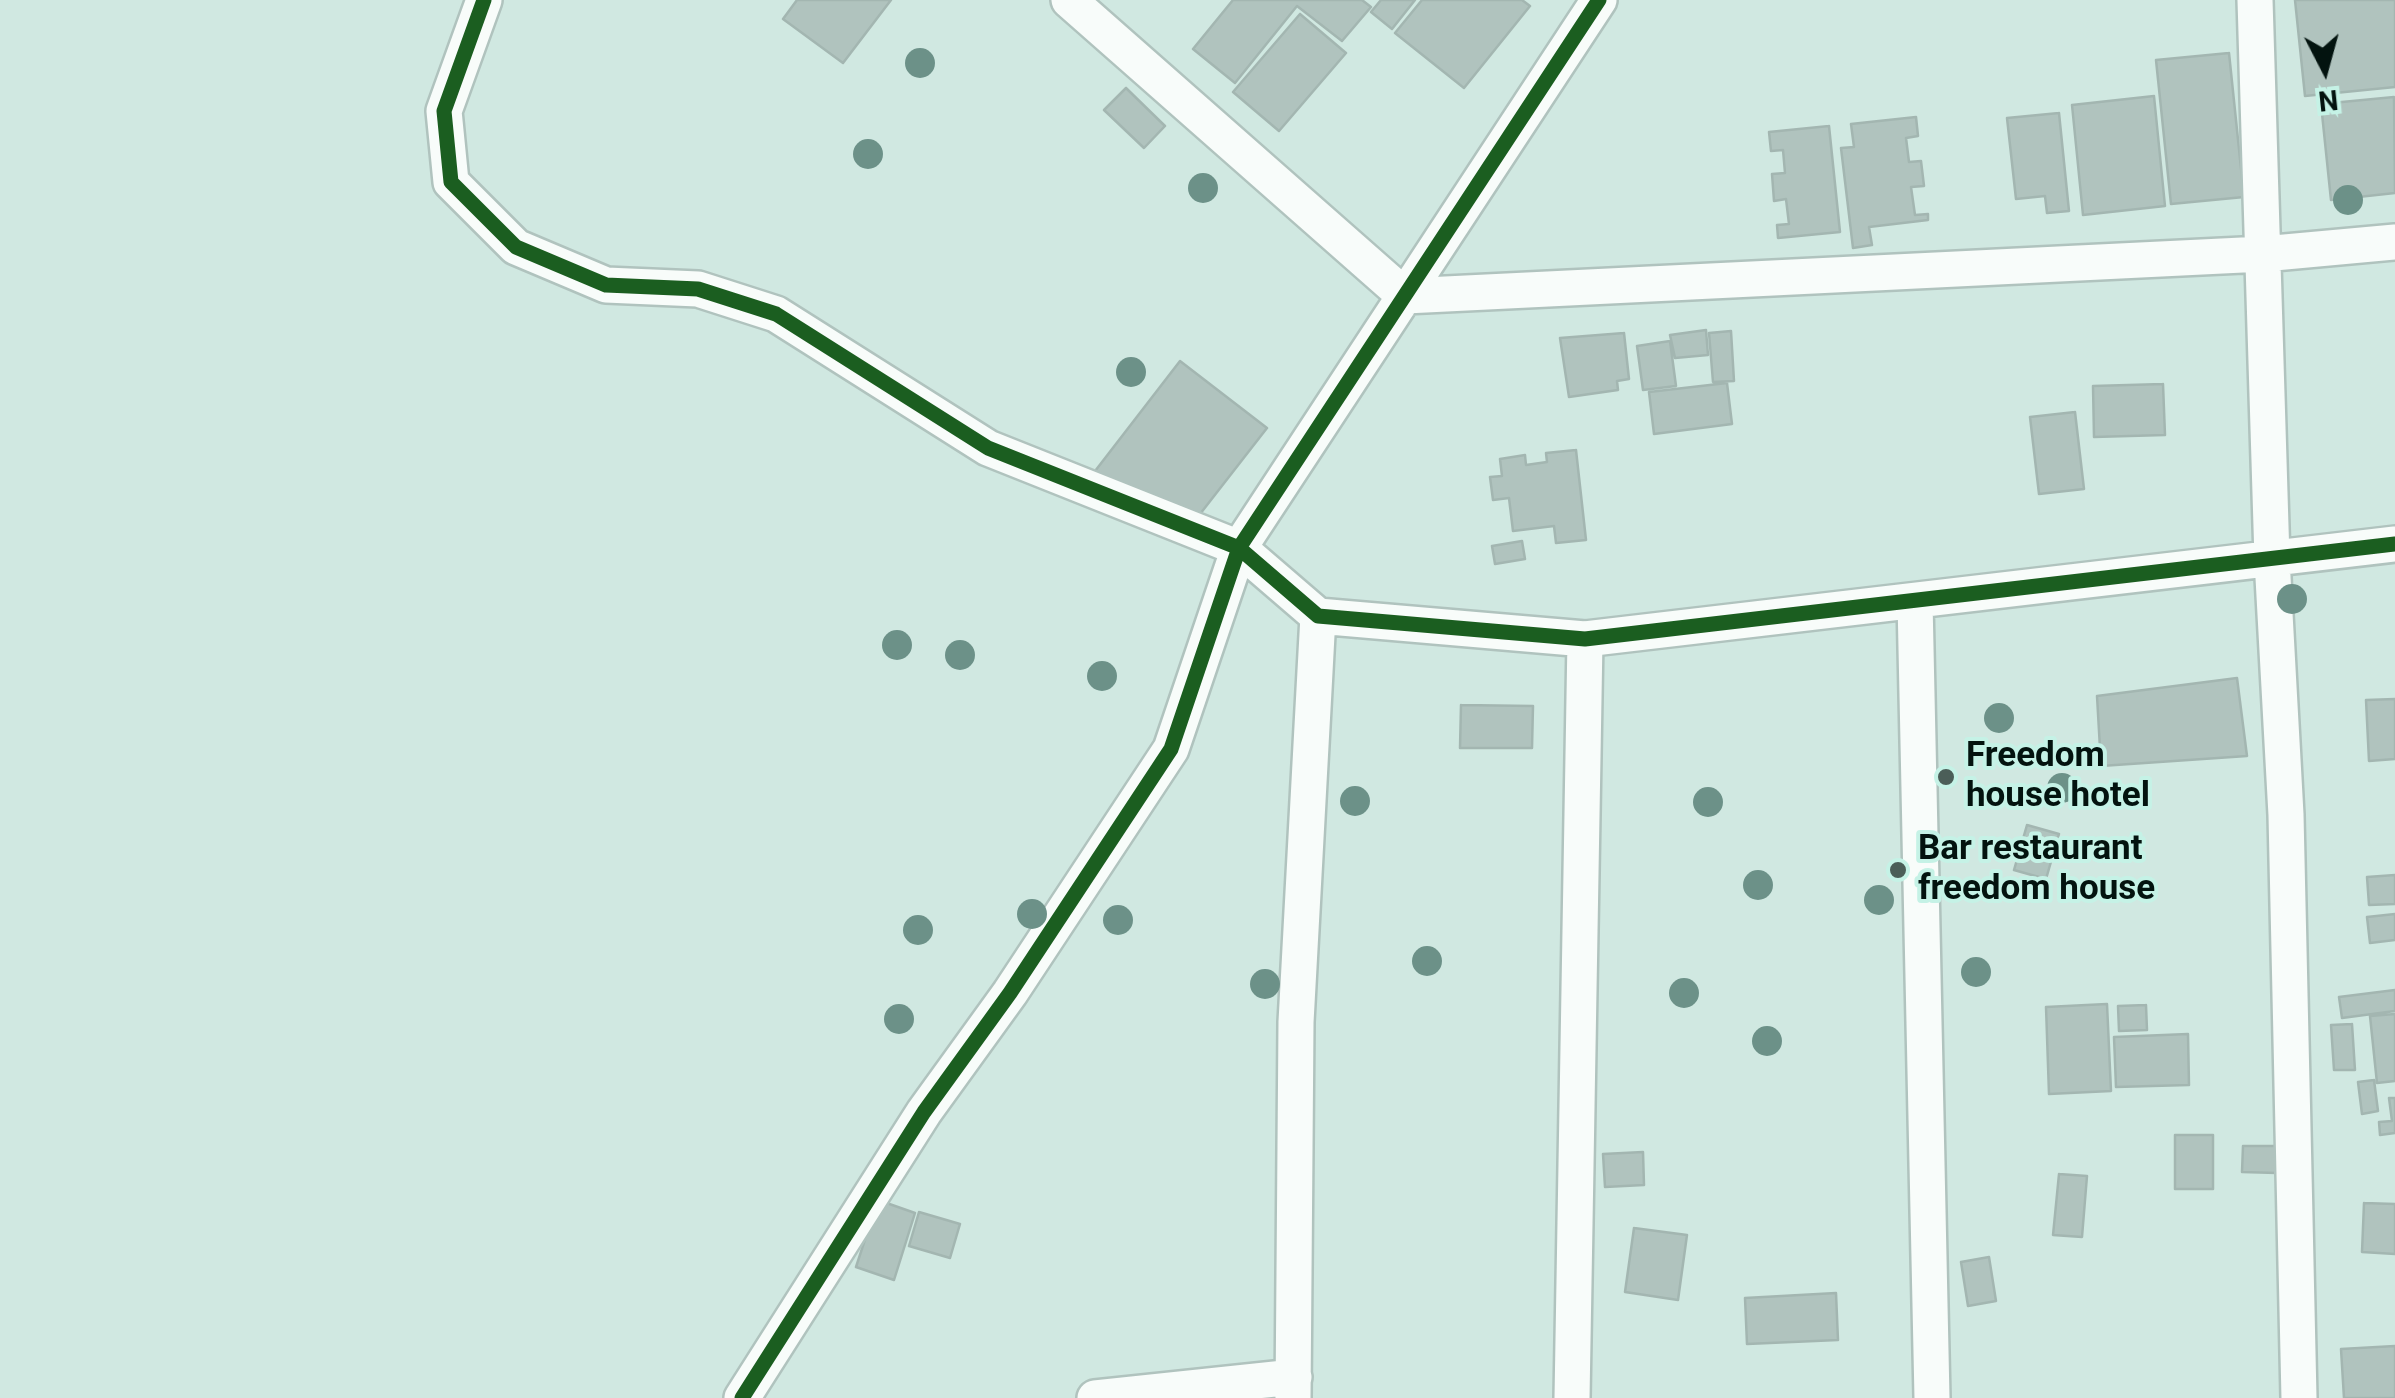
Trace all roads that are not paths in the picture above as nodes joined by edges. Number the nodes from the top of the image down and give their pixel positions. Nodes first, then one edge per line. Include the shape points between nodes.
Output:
1 (484, 0) edge
2 (1069, 0) edge
3 (1600, 0) edge
4 (2255, 0) edge
5 (2395, 242) edge
6 (2263, 254) junction
7 (1405, 296) junction
8 (2395, 544) edge
9 (1239, 548) junction
10 (2272, 559) junction
11 (1915, 602) junction
12 (1318, 616) junction
13 (1585, 639) junction
14 (1294, 1387) edge
15 (742, 1398) edge
16 (1095, 1398) edge
17 (1572, 1398) edge
18 (1932, 1398) edge
19 (2299, 1398) edge

1 - 9 street via 444,111 451,182 516,247 606,285 698,289 776,314 988,448
2 - 7 street
3 - 7 street
4 - 6 street
5 - 6 street
6 - 7 street
6 - 10 street
7 - 9 street
8 - 10 street
9 - 12 street
9 - 15 street via 1172,749 924,1112
10 - 11 street
10 - 19 street via 2286,815
11 - 13 street
11 - 18 street
12 - 13 street
12 - 14 street via 1296,1022
13 - 17 street
14 - 16 street

